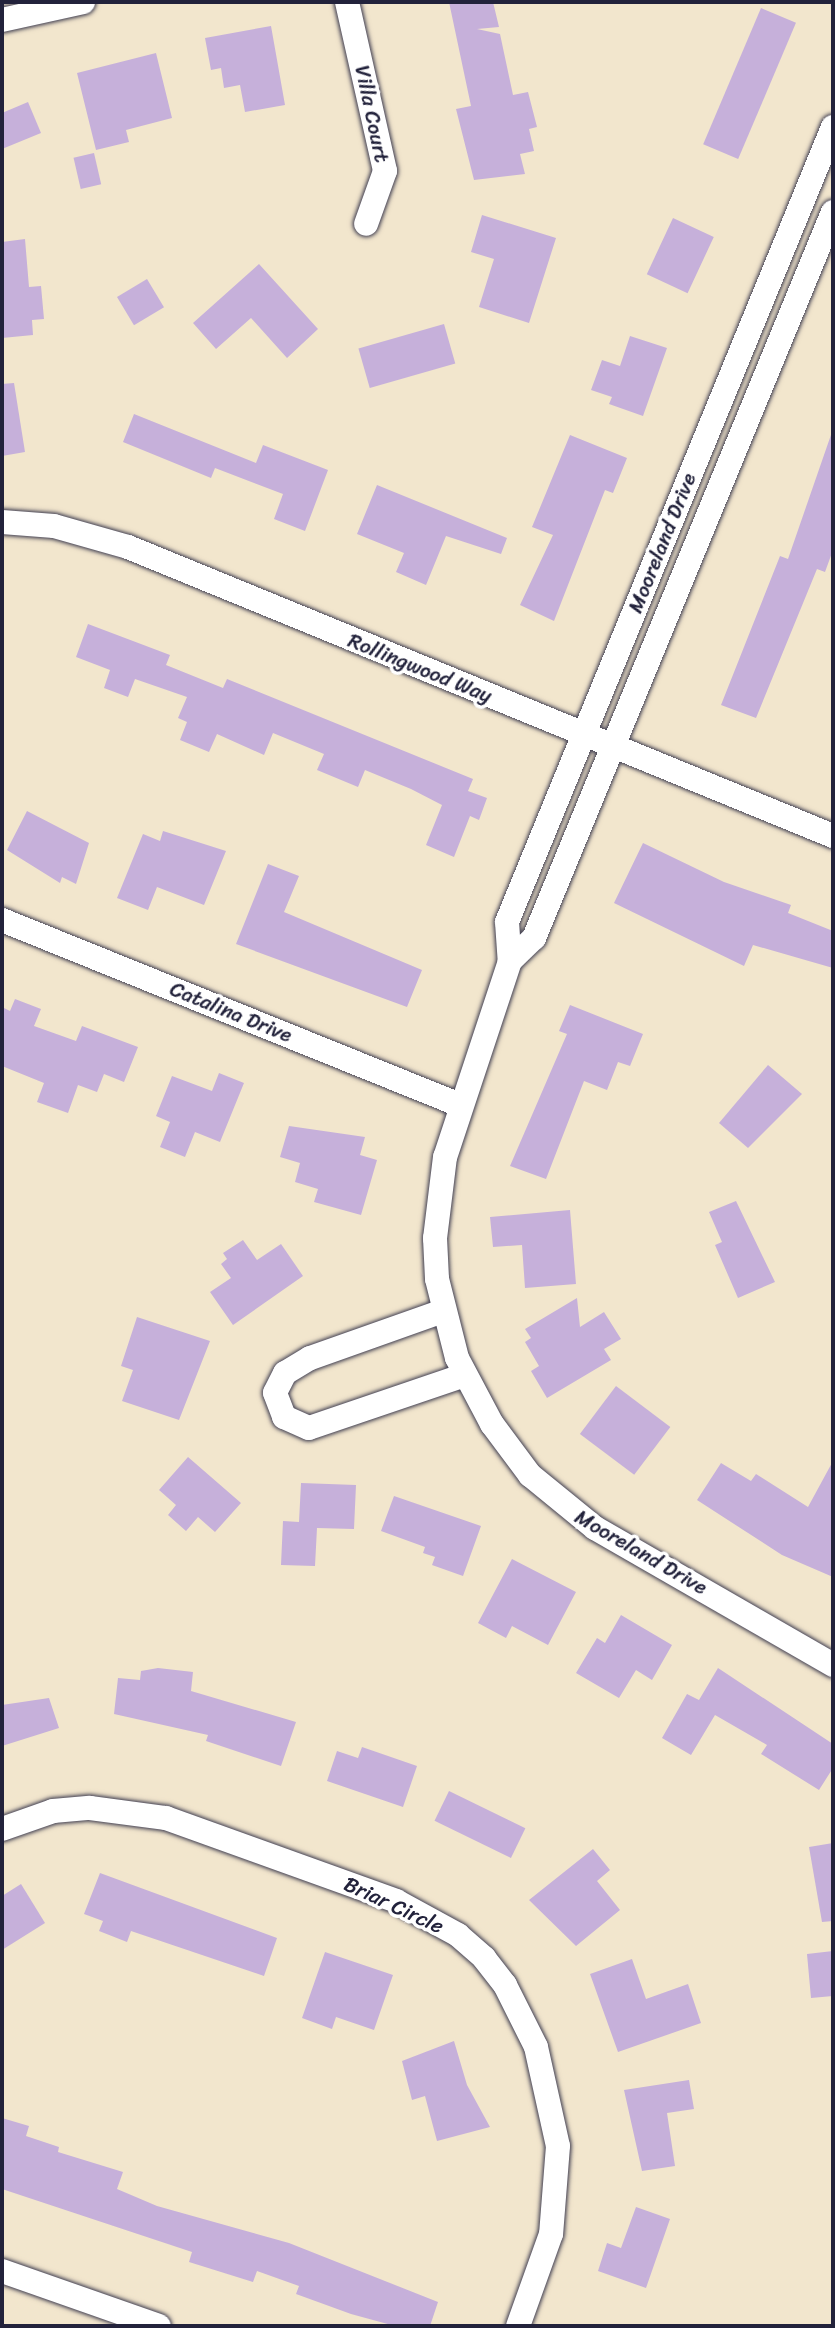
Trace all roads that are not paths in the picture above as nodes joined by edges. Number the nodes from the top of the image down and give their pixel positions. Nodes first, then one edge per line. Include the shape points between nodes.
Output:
1 (83, 2) edge
2 (347, 2) edge
3 (2, 20) edge
4 (833, 127) edge
5 (833, 212) edge
6 (366, 223) dead end
7 (2, 522) edge
8 (582, 737) junction
9 (615, 749) junction
10 (833, 836) edge
11 (2, 920) edge
12 (510, 961) junction
13 (460, 1105) junction
14 (443, 1311) junction
15 (465, 1375) junction
16 (833, 1665) edge
17 (2, 1829) edge
18 (2, 2271) edge
19 (159, 2326) edge
20 (518, 2326) edge

1 - 3 street
2 - 6 street, Villa Court via 385,171
4 - 8 street, Mooreland Drive
5 - 9 street, Mooreland Drive
7 - 8 street, Rollingwood Way via 54,526 128,547
8 - 9 street, Rollingwood Way
8 - 12 street, Mooreland Drive via 507,922
9 - 10 street, Rollingwood Way
9 - 12 street, Mooreland Drive via 534,938
11 - 13 street, Catalina Drive
12 - 13 street, Mooreland Drive
13 - 14 street, Mooreland Drive via 437,1197
14 - 15 street, Mooreland Drive
14 - 15 street via 310,1358 285,1373 275,1393 284,1417 309,1428
15 - 16 street, Mooreland Drive via 510,1451 572,1512
17 - 20 street, Briar Circle via 53,1811 90,1808 166,1818 396,1901 458,1935 484,1958 505,1985 536,2046 558,2146 551,2234
18 - 19 street

